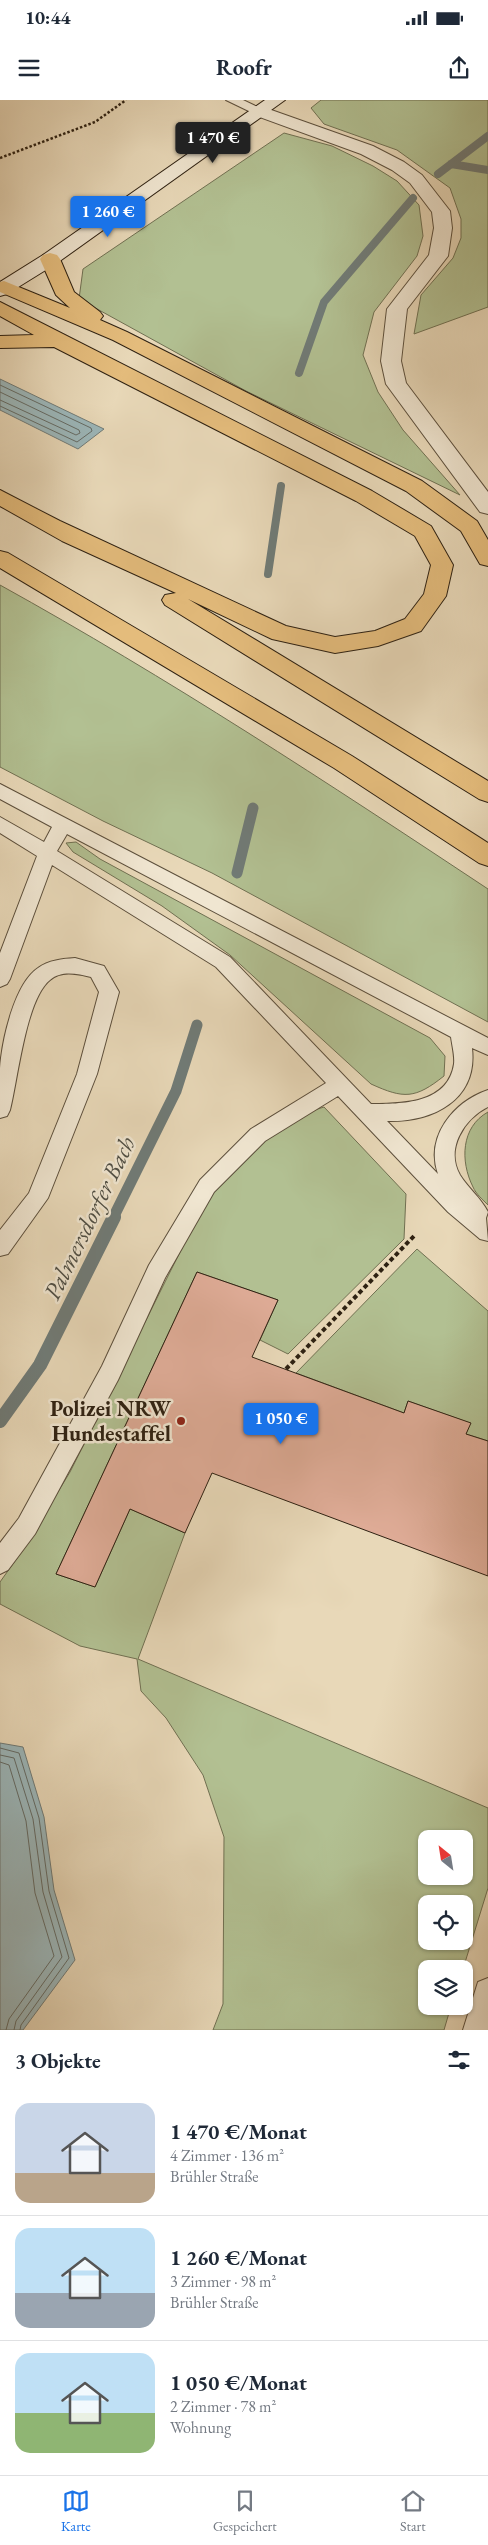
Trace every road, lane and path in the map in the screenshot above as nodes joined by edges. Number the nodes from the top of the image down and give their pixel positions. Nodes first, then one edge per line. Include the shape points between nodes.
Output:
1 (126, 100) edge
2 (232, 100) edge
3 (276, 100) edge
4 (260, 111) junction
5 (0, 158) edge
6 (50, 259) junction
7 (1, 295) edge
8 (120, 336) junction
9 (58, 341) junction
10 (0, 342) edge
11 (0, 496) edge
12 (488, 507) edge
13 (55, 527) junction
14 (0, 558) edge
15 (488, 559) edge
16 (0, 791) edge
17 (488, 793) edge
18 (0, 824) edge
19 (63, 824) junction
20 (48, 853) junction
21 (488, 856) edge
22 (0, 979) edge
23 (460, 1031) junction
24 (488, 1047) edge
25 (341, 1084) junction
26 (488, 1098) edge
27 (0, 1110) edge
28 (365, 1112) junction
29 (488, 1224) edge
30 (488, 1232) edge
31 (414, 1236) dead end
32 (0, 1247) edge
33 (286, 1369) dead end
34 (0, 1562) edge
35 (488, 1992) edge
36 (477, 2030) edge

1 - 5 path via 95,122
2 - 4 lane
3 - 4 street
4 - 6 street
4 - 12 street via 366,150 398,166 416,179 441,211 443,228 438,256 397,308 391,361 396,384
6 - 7 street
6 - 8 highway via 66,295
7 - 8 highway
7 - 9 highway
8 - 15 highway via 414,486 469,526
9 - 10 highway
9 - 13 highway via 364,496 423,531 442,566 435,596 413,625 378,638 335,644 280,633
11 - 13 highway
13 - 17 highway
14 - 21 highway via 343,762
16 - 19 lane
18 - 20 lane
19 - 20 lane
19 - 23 lane
20 - 22 lane
20 - 25 lane via 223,962
23 - 24 lane
23 - 28 lane via 464,1064 454,1090 424,1109 404,1113
25 - 28 lane
25 - 34 lane via 258,1135 207,1186 157,1272 110,1373 27,1526
26 - 29 lane via 474,1103 452,1126 443,1150 448,1174
27 - 32 lane via 22,1008 32,985 50,969 76,964 97,971 109,992 87,1074 38,1198
28 - 30 lane via 455,1206
31 - 33 path
35 - 36 lane

